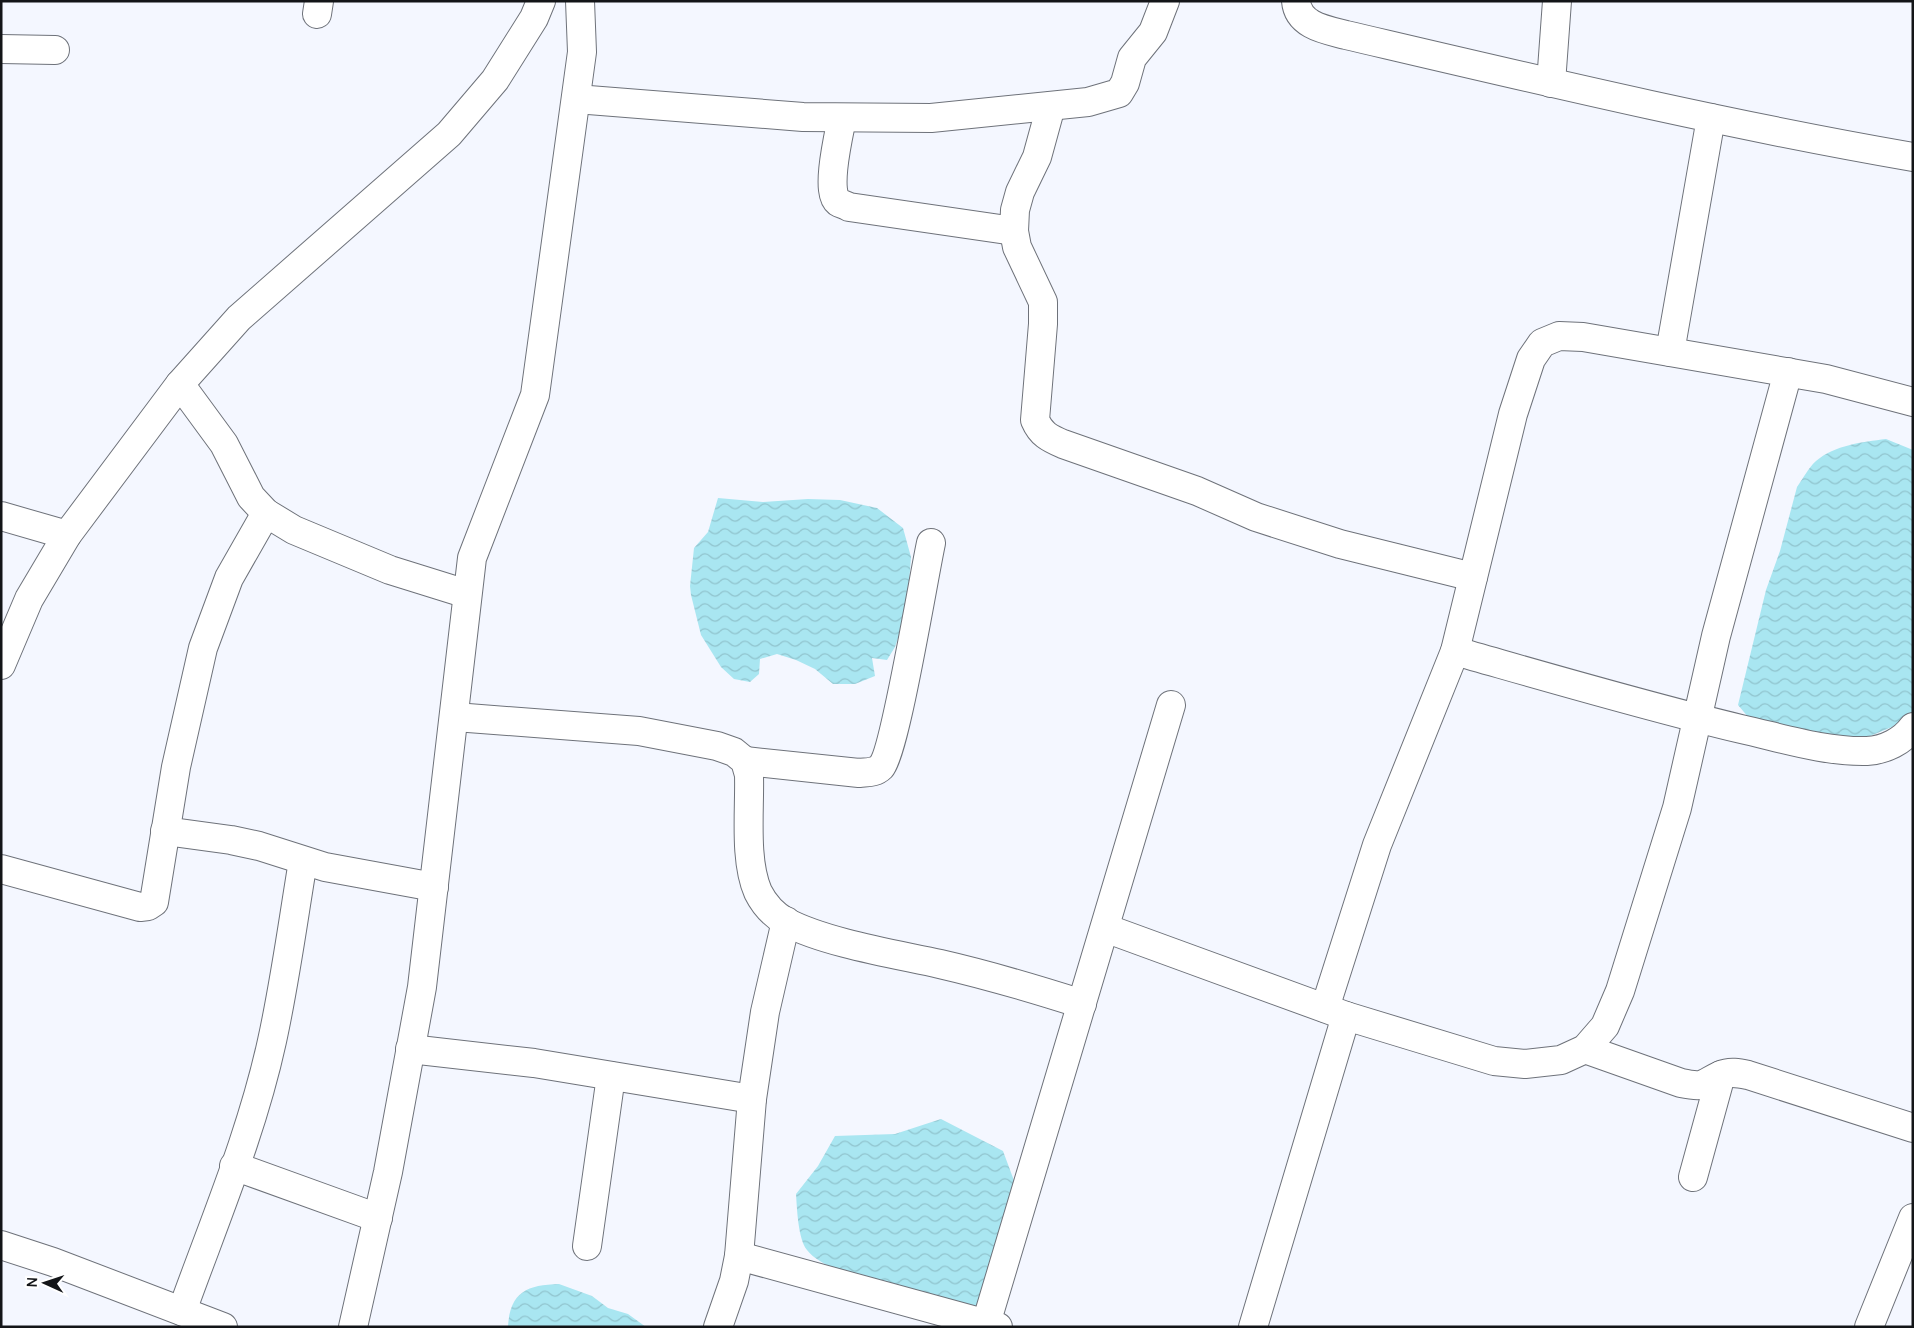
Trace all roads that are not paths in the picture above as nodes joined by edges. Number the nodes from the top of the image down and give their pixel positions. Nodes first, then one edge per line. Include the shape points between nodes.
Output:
1 (541, 1) edge
2 (580, 1) edge
3 (1165, 1) edge
4 (1296, 1) edge
5 (1557, 1) edge
6 (1, 49) edge
7 (55, 50) dead end
8 (1550, 83) junction
9 (576, 98) junction
10 (1051, 106) junction
11 (842, 118) junction
12 (1711, 118) junction
13 (1913, 157) edge
14 (1014, 231) junction
15 (1670, 352) junction
16 (1788, 372) junction
17 (180, 384) junction
18 (1913, 402) edge
19 (266, 513) junction
20 (1, 516) edge
21 (67, 535) junction
22 (931, 543) dead end
23 (1473, 578) junction
24 (466, 594) junction
25 (1455, 651) junction
26 (1, 665) edge
27 (1171, 705) dead end
28 (455, 717) junction
29 (1696, 718) junction
30 (1913, 727) edge
31 (745, 761) junction
32 (165, 832) junction
33 (303, 862) junction
34 (1, 869) edge
35 (434, 887) junction
36 (786, 921) junction
37 (1105, 928) junction
38 (1082, 1004) junction
39 (1335, 1012) junction
40 (410, 1049) junction
41 (1585, 1049) junction
42 (1721, 1074) junction
43 (611, 1076) junction
44 (752, 1098) junction
45 (1913, 1128) edge
46 (234, 1166) junction
47 (1693, 1177) dead end
48 (378, 1218) junction
49 (1913, 1218) edge
50 (1, 1245) edge
51 (587, 1246) dead end
52 (739, 1256) junction
53 (182, 1311) junction
54 (990, 1326) edge
55 (223, 1327) edge
56 (353, 1327) edge
57 (718, 1327) edge
58 (1253, 1327) edge
59 (1868, 1327) edge

1 - 17 street via 534,18 495,80 449,134 253,305
2 - 9 street via 582,52
3 - 10 street via 1153,32 1132,58 1119,93 1098,100
4 - 8 street via 1302,18 1320,28
5 - 8 street
6 - 7 street
8 - 12 street
9 - 11 street via 723,112
9 - 24 street via 536,394 472,558
10 - 11 street via 931,118
10 - 14 street via 1037,157 1020,192
11 - 14 street via 832,182 832,194 838,202 849,207
12 - 13 street
12 - 15 street
14 - 23 street via 1017,247 1043,302 1035,420 1046,436 1197,491 1265,520 1340,544
15 - 16 street
15 - 23 street via 1583,337 1559,336 1542,343 1531,359 1513,414
16 - 18 street
16 - 29 street
17 - 19 street via 224,444 251,497
17 - 21 street
19 - 24 street via 294,530 390,570
19 - 32 street via 229,578 204,648 178,757
20 - 21 street
21 - 26 street via 29,599
22 - 31 street via 893,734 882,766 874,772 860,773
23 - 25 street
24 - 28 street
25 - 29 street
25 - 39 street via 1377,845
27 - 37 street
28 - 31 street via 639,731 717,746 734,752
28 - 35 street
29 - 30 street via 1841,750 1870,751 1890,746 1906,737
29 - 41 street via 1677,808 1620,991 1605,1026
31 - 36 street via 749,775 751,868 762,898 770,910
32 - 33 street via 259,846
32 - 34 street via 157,893 154,902 148,906 140,907
33 - 35 street
33 - 46 street via 272,1041
35 - 40 street via 422,988
36 - 38 street via 810,932 997,977
36 - 44 street via 765,1012
37 - 38 street
37 - 39 street
38 - 54 street
39 - 41 street via 1494,1061 1534,1063 1561,1060
39 - 58 street
40 - 43 street via 534,1063
40 - 48 street
41 - 42 street via 1681,1083 1706,1085
42 - 45 street via 1748,1075
42 - 47 street
43 - 44 street
43 - 51 street
44 - 52 street
46 - 48 street
46 - 53 street
48 - 56 street
49 - 59 street
50 - 53 street
52 - 54 street
52 - 57 street
53 - 55 street

